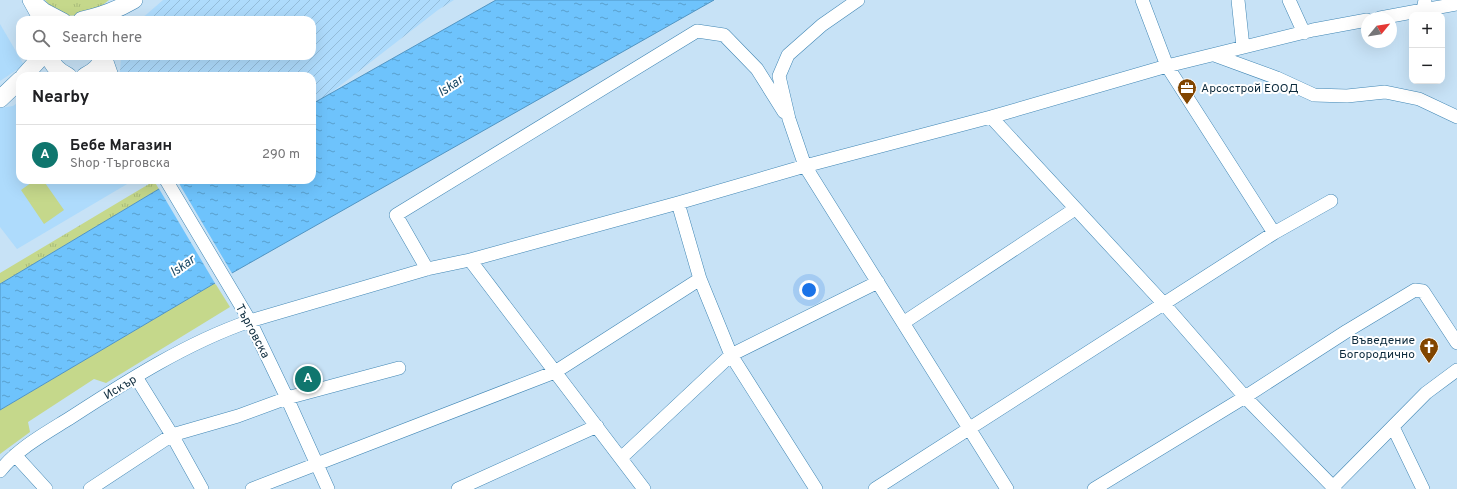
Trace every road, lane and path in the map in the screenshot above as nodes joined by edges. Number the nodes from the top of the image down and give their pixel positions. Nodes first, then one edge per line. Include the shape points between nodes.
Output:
1 (29, 0) edge
2 (33, 0) edge
3 (134, 0) edge
4 (858, 0) edge
5 (1142, 0) edge
6 (1238, 0) edge
7 (1289, 0) edge
8 (1457, 4) edge
9 (1424, 5) edge
10 (1397, 13) edge
11 (38, 16) edge
12 (56, 16) edge
13 (100, 16) edge
14 (122, 16) edge
15 (1361, 21) edge
16 (1304, 33) junction
17 (1243, 47) junction
18 (1214, 55) junction
19 (38, 60) edge
20 (51, 60) edge
21 (102, 60) edge
22 (106, 60) edge
23 (1167, 66) junction
24 (28, 72) edge
25 (60, 72) edge
26 (92, 72) edge
27 (110, 72) edge
28 (16, 84) edge
29 (16, 96) edge
30 (0, 98) edge
31 (0, 105) edge
32 (991, 117) junction
33 (1457, 117) edge
34 (789, 119) junction
35 (805, 166) junction
36 (168, 184) edge
37 (1330, 201) dead end
38 (678, 204) junction
39 (1075, 209) junction
40 (1274, 233) junction
41 (470, 260) junction
42 (427, 269) junction
43 (700, 279) junction
44 (878, 282) junction
45 (1164, 304) junction
46 (250, 321) junction
47 (903, 323) junction
48 (1457, 343) edge
49 (731, 356) junction
50 (399, 368) dead end
51 (1457, 370) edge
52 (555, 372) junction
53 (136, 377) junction
54 (1245, 397) junction
55 (287, 398) junction
56 (597, 426) junction
57 (1393, 427) junction
58 (969, 429) junction
59 (172, 435) junction
60 (14, 455) junction
61 (621, 458) junction
62 (317, 463) junction
63 (0, 471) edge
64 (637, 487) edge
65 (1334, 488) edge
66 (46, 489) edge
67 (90, 489) edge
68 (202, 489) edge
69 (252, 489) edge
70 (328, 489) edge
71 (458, 489) edge
72 (816, 489) edge
73 (875, 489) edge
74 (1007, 489) edge
75 (1094, 489) edge
76 (1423, 489) edge

1 - 11 street
2 - 12 street
3 - 13 main road
3 - 14 main road
4 - 34 street via 822,25 788,55 779,76
5 - 23 street
6 - 17 street
7 - 16 street
8 - 9 street
9 - 10 street
15 - 16 street, Искър
16 - 17 street, Искър
17 - 18 street, Искър
18 - 23 street, Искър
18 - 33 street via 1277,78 1314,95 1346,96 1385,92 1419,100
19 - 24 main road
20 - 25 main road
21 - 26 main road
22 - 27 street
23 - 32 street, Искър
23 - 40 street
28 - 30 main road
29 - 31 main road
32 - 35 street, Искър
32 - 39 street
34 - 35 street
34 - 42 street via 757,69 724,35 697,31 396,215
35 - 38 street, Искър
35 - 44 street
36 - 46 street, Търговска
37 - 40 street
38 - 41 street, Искър
38 - 43 street
39 - 45 street
39 - 47 street
40 - 45 street
41 - 42 street, Искър
41 - 52 street
42 - 46 street, Искър
43 - 49 street
43 - 52 street
44 - 47 street
44 - 49 street
45 - 54 street
45 - 58 street
46 - 53 street, Искър via 201,340
46 - 55 street, Търговска
47 - 58 street
48 - 54 street via 1423,291 1415,290
49 - 61 street
49 - 72 street
50 - 55 street
51 - 57 street via 1426,393
52 - 56 street
52 - 62 street
53 - 59 street
53 - 60 street, Искър
54 - 65 street
54 - 75 street
55 - 59 street via 238,416
55 - 62 street, Търговска
56 - 61 street
56 - 71 street
57 - 65 street
57 - 76 street
58 - 73 street
58 - 74 street
59 - 67 street
59 - 68 street
60 - 63 street, Искър
60 - 66 street
61 - 64 street
62 - 69 street
62 - 70 street, Търговска

